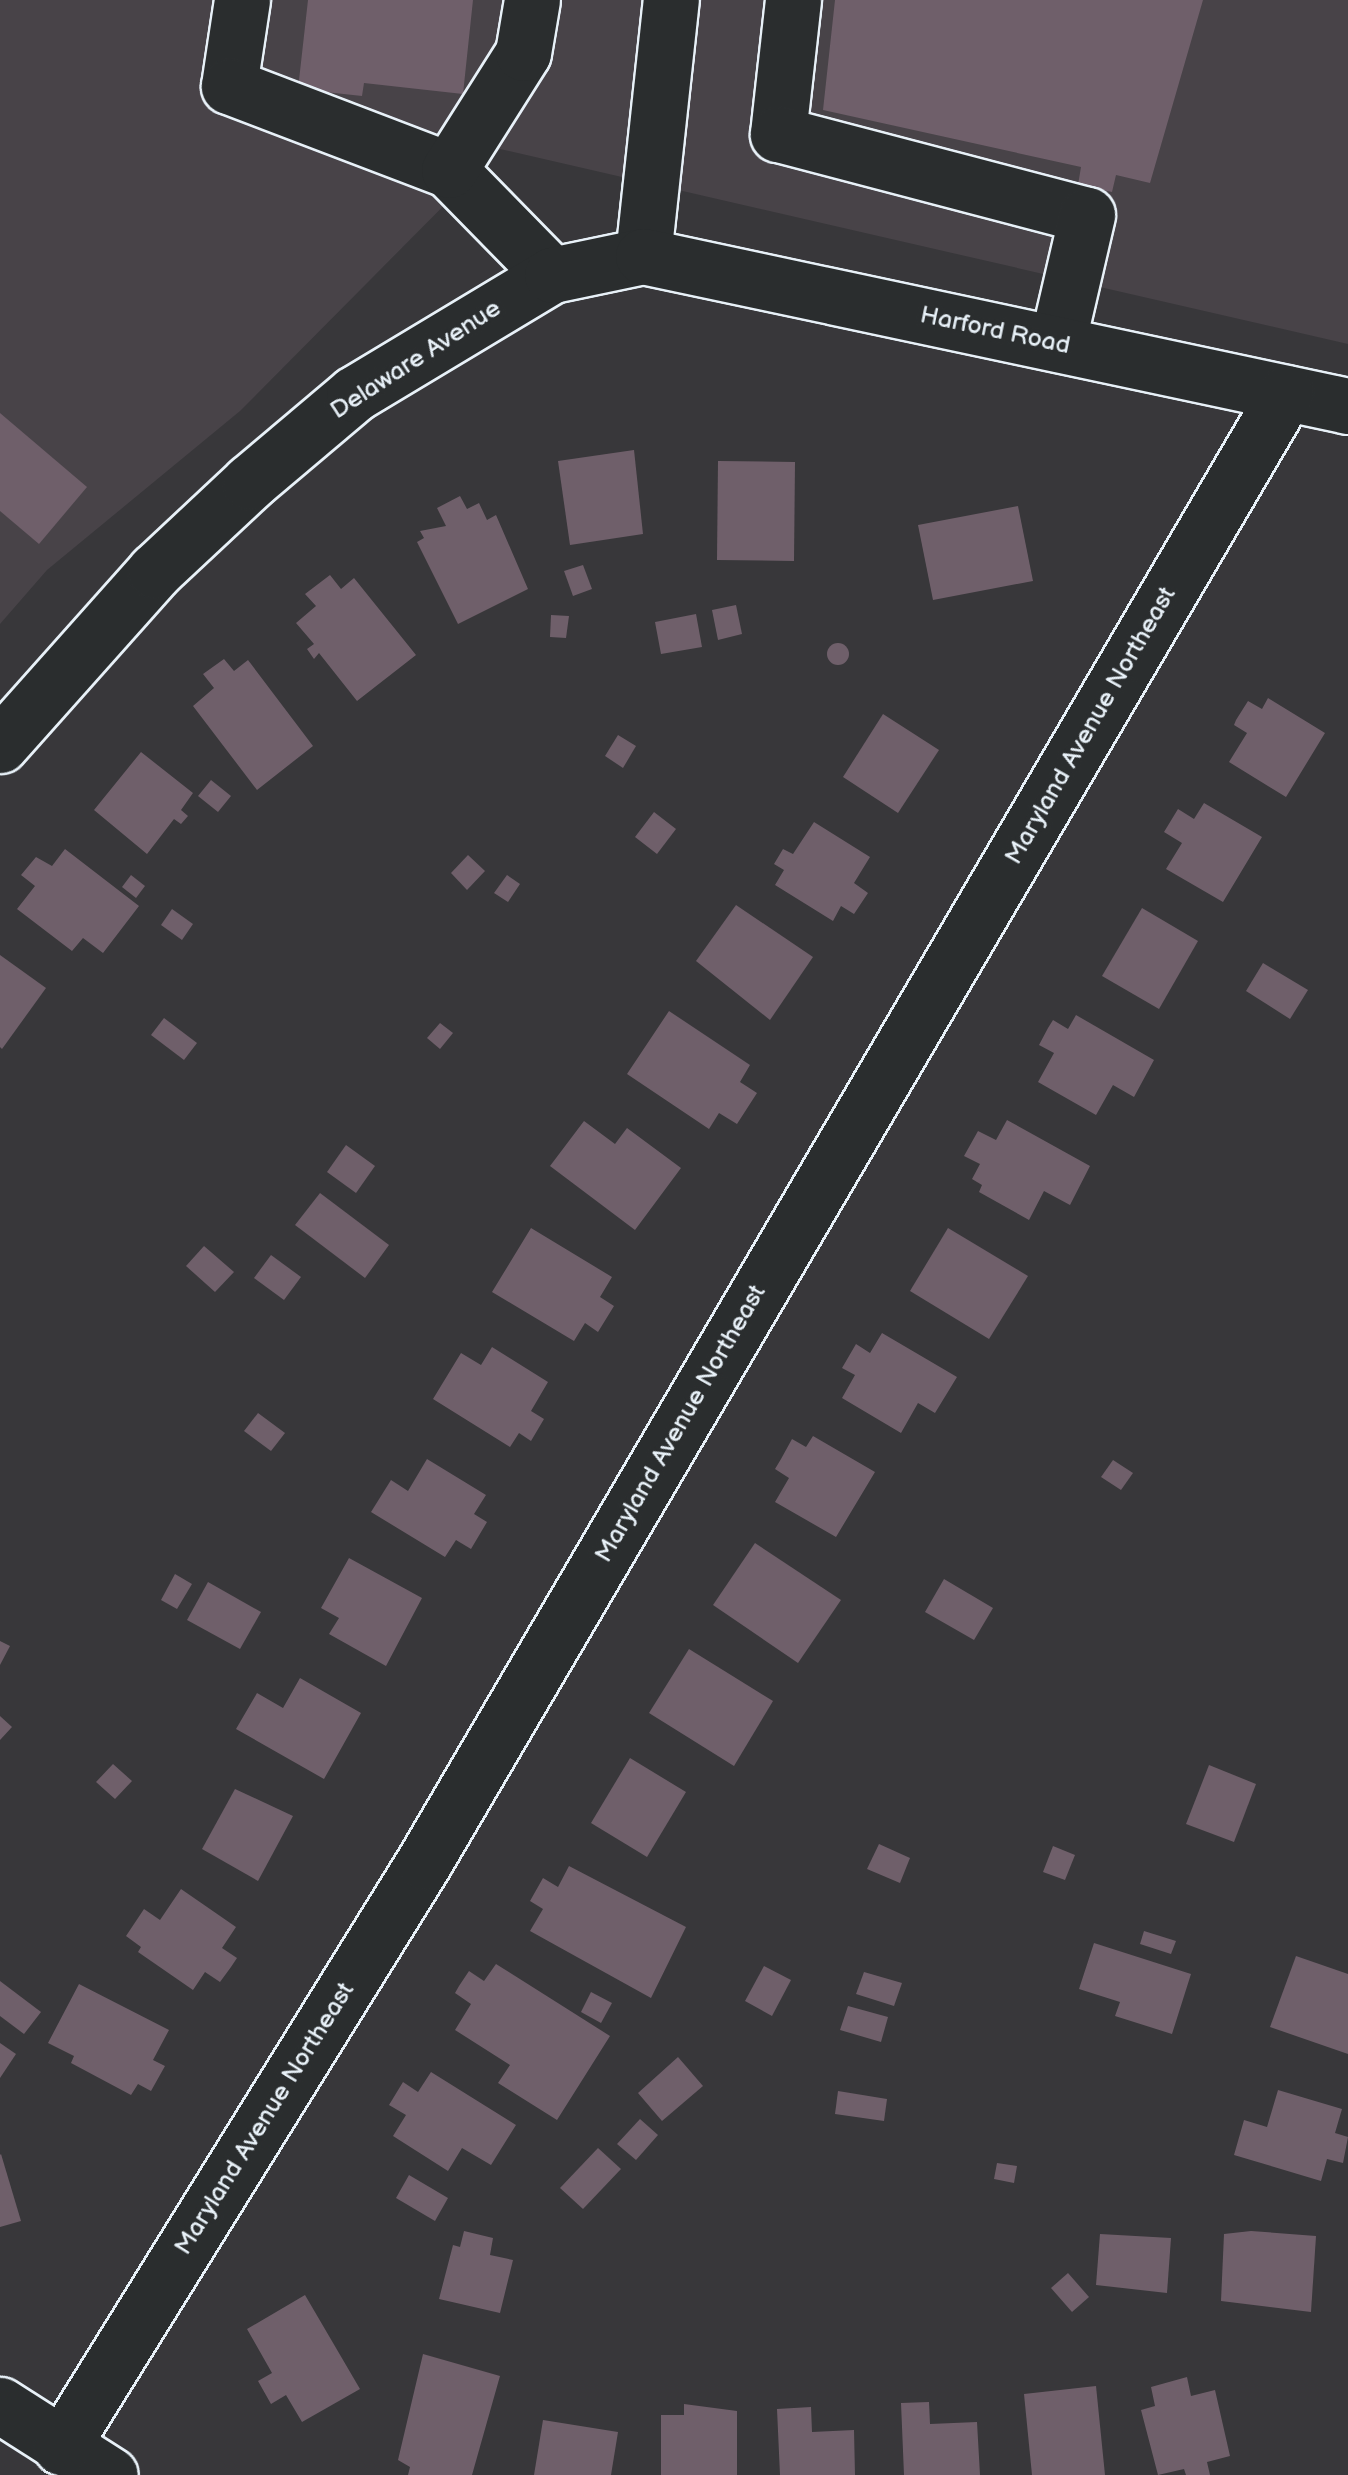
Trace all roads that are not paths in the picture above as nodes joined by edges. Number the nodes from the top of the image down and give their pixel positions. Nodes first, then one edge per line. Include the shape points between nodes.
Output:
1 (242, 0) edge
2 (532, 0) edge
3 (670, 0) edge
4 (793, 0) edge
5 (449, 170) junction
6 (643, 256) junction
7 (552, 276) junction
8 (1057, 344) junction
9 (1286, 393) junction
10 (1348, 406) edge
11 (0, 745) edge
12 (0, 2405) edge
13 (62, 2447) junction
14 (110, 2475) edge

1 - 5 street via 230,86
2 - 5 street via 523,53
3 - 6 street
4 - 8 street via 778,134 1087,215
5 - 7 street
6 - 7 street, Delaware Avenue
6 - 8 street, Harford Road
7 - 11 street, Delaware Avenue via 354,394 250,482 155,571
8 - 9 street, Harford Road
9 - 10 street, Harford Road
9 - 13 street, Maryland Avenue Northeast via 424,1862
12 - 13 street
13 - 14 street

